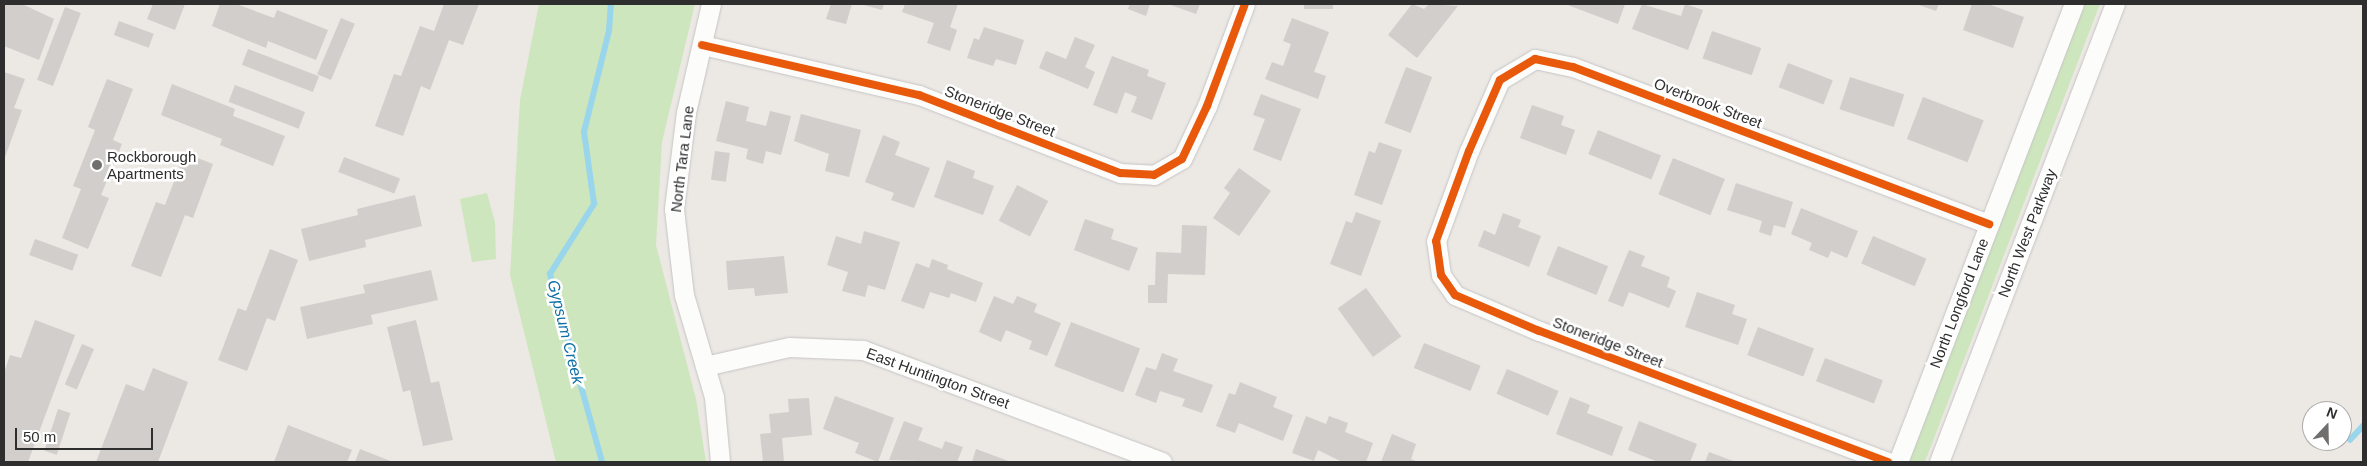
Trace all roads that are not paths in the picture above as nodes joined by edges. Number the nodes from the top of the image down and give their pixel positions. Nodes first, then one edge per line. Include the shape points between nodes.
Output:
1 (711, 4) edge
2 (1245, 4) edge
3 (2074, 4) edge
4 (2115, 4) edge
5 (702, 45) junction
6 (1465, 160) joint
7 (1989, 224) junction
8 (705, 366) junction
9 (720, 462) edge
10 (1162, 462) edge
11 (1888, 462) edge
12 (1898, 462) edge
13 (1939, 462) edge

1 - 5 street, North Tara Lane
2 - 5 street, Stoneridge Street via 1182,159 1154,175 1120,173 919,95
3 - 7 street, North Longford Lane
4 - 13 street, North West Parkway
5 - 8 street, North Tara Lane via 686,112 674,209 684,295
6 - 7 street, Overbrook Street via 1500,80 1535,59 1573,66
6 - 11 street, Stoneridge Street via 1436,241 1441,275 1455,295 1548,334
7 - 12 street, North Longford Lane
8 - 9 street, North Tara Lane via 714,397
8 - 10 street, East Huntington Street via 789,347 863,350

